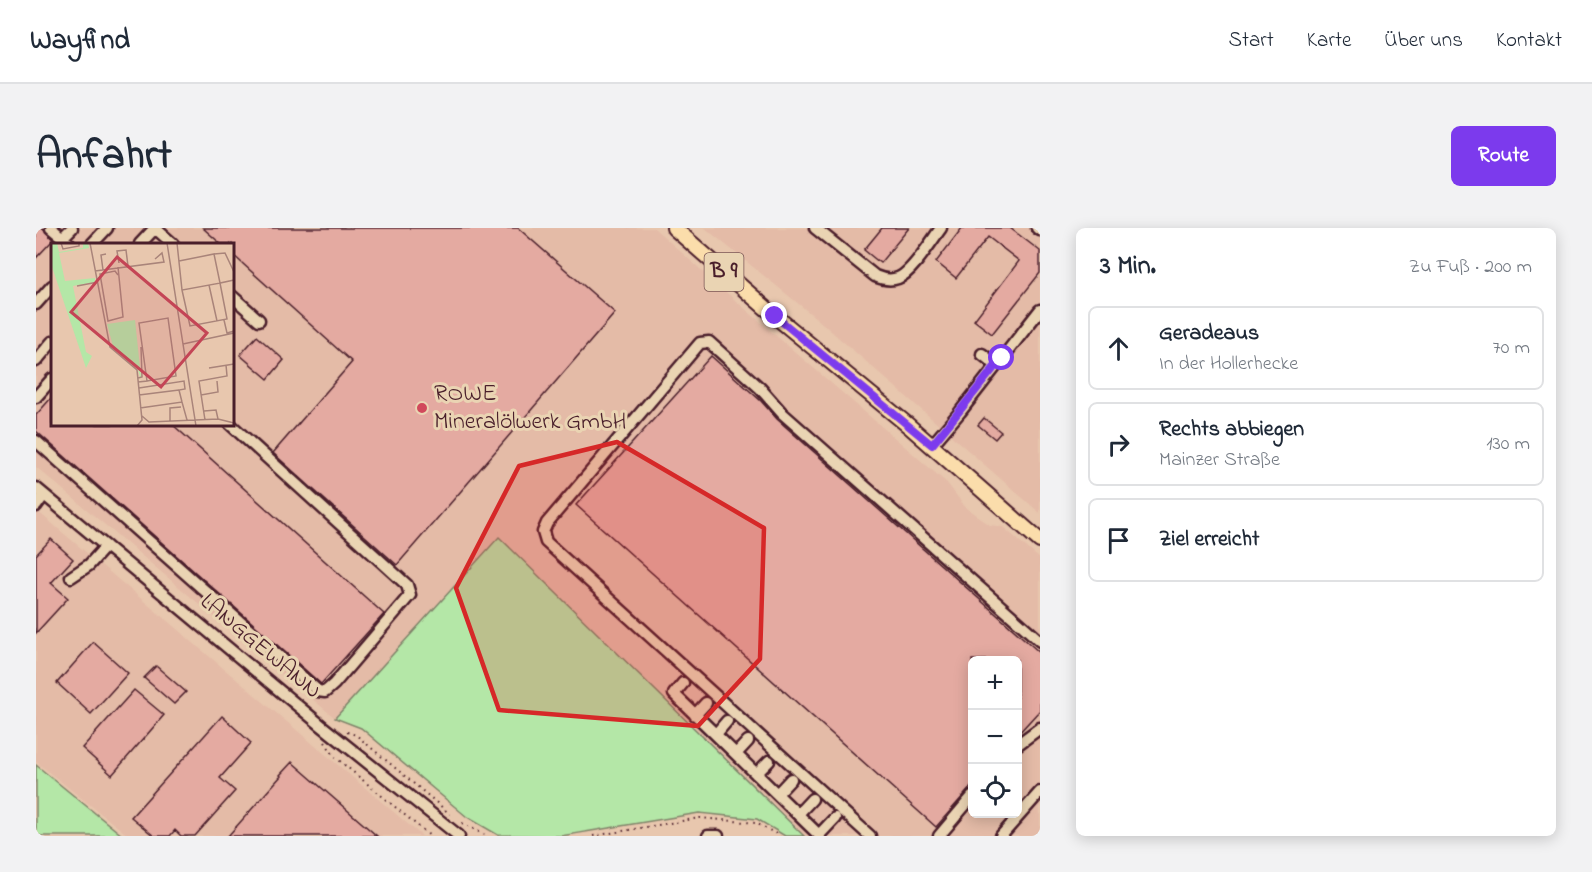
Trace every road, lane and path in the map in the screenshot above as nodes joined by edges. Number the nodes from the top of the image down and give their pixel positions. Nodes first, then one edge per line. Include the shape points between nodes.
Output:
1 (51, 228) edge
2 (72, 228) edge
3 (107, 228) edge
4 (155, 228) edge
5 (674, 228) edge
6 (815, 228) edge
7 (941, 228) edge
8 (66, 241) edge
9 (93, 243) edge
10 (141, 243) edge
11 (172, 243) edge
12 (51, 287) edge
13 (234, 298) edge
14 (36, 304) edge
15 (1040, 310) edge
16 (260, 320) dead end
17 (51, 343) edge
18 (982, 354) dead end
19 (36, 361) edge
20 (996, 365) junction
21 (51, 379) edge
22 (36, 397) edge
23 (232, 426) edge
24 (36, 441) edge
25 (932, 445) junction
26 (40, 491) edge
27 (36, 506) edge
28 (1040, 541) edge
29 (106, 546) junction
30 (71, 577) dead end
31 (1040, 641) edge
32 (683, 683) dead end
33 (706, 703) dead end
34 (695, 715) junction
35 (727, 721) dead end
36 (1040, 728) edge
37 (716, 734) junction
38 (748, 741) dead end
39 (1022, 742) edge
40 (736, 754) junction
41 (769, 761) dead end
42 (756, 774) junction
43 (791, 779) dead end
44 (1040, 792) edge
45 (777, 794) junction
46 (812, 799) dead end
47 (968, 802) edge
48 (798, 814) junction
49 (835, 818) dead end
50 (820, 835) edge
51 (459, 836) edge
52 (593, 836) edge
53 (708, 836) edge
54 (718, 836) edge
55 (780, 836) edge
56 (870, 836) edge
57 (939, 836) edge
58 (1001, 836) edge

1 - 8 street
2 - 8 street
3 - 9 street
4 - 10 street
4 - 11 street
5 - 25 main road, B 9
6 - 7 street via 875,276 892,280 905,274
12 - 14 street
13 - 16 street
15 - 20 street
17 - 19 street
18 - 20 street
20 - 25 street
21 - 22 street
23 - 24 street via 407,585 410,595 325,692 318,691 220,607
25 - 28 main road, B 9
26 - 27 street
26 - 29 street, LANGGEWANN
29 - 30 street
29 - 51 street, LANGGEWANN
31 - 56 street via 782,413 710,342 700,343 547,523 543,532 546,542
32 - 34 street via 674,694
33 - 34 street
34 - 37 street
35 - 37 street
36 - 39 street
37 - 40 street
38 - 40 street
40 - 42 street
41 - 42 street
42 - 45 street
43 - 45 street
44 - 58 street
45 - 48 street
46 - 48 street
47 - 57 street
48 - 50 street
49 - 50 street
52 - 55 path via 700,818 756,823
53 - 54 street

